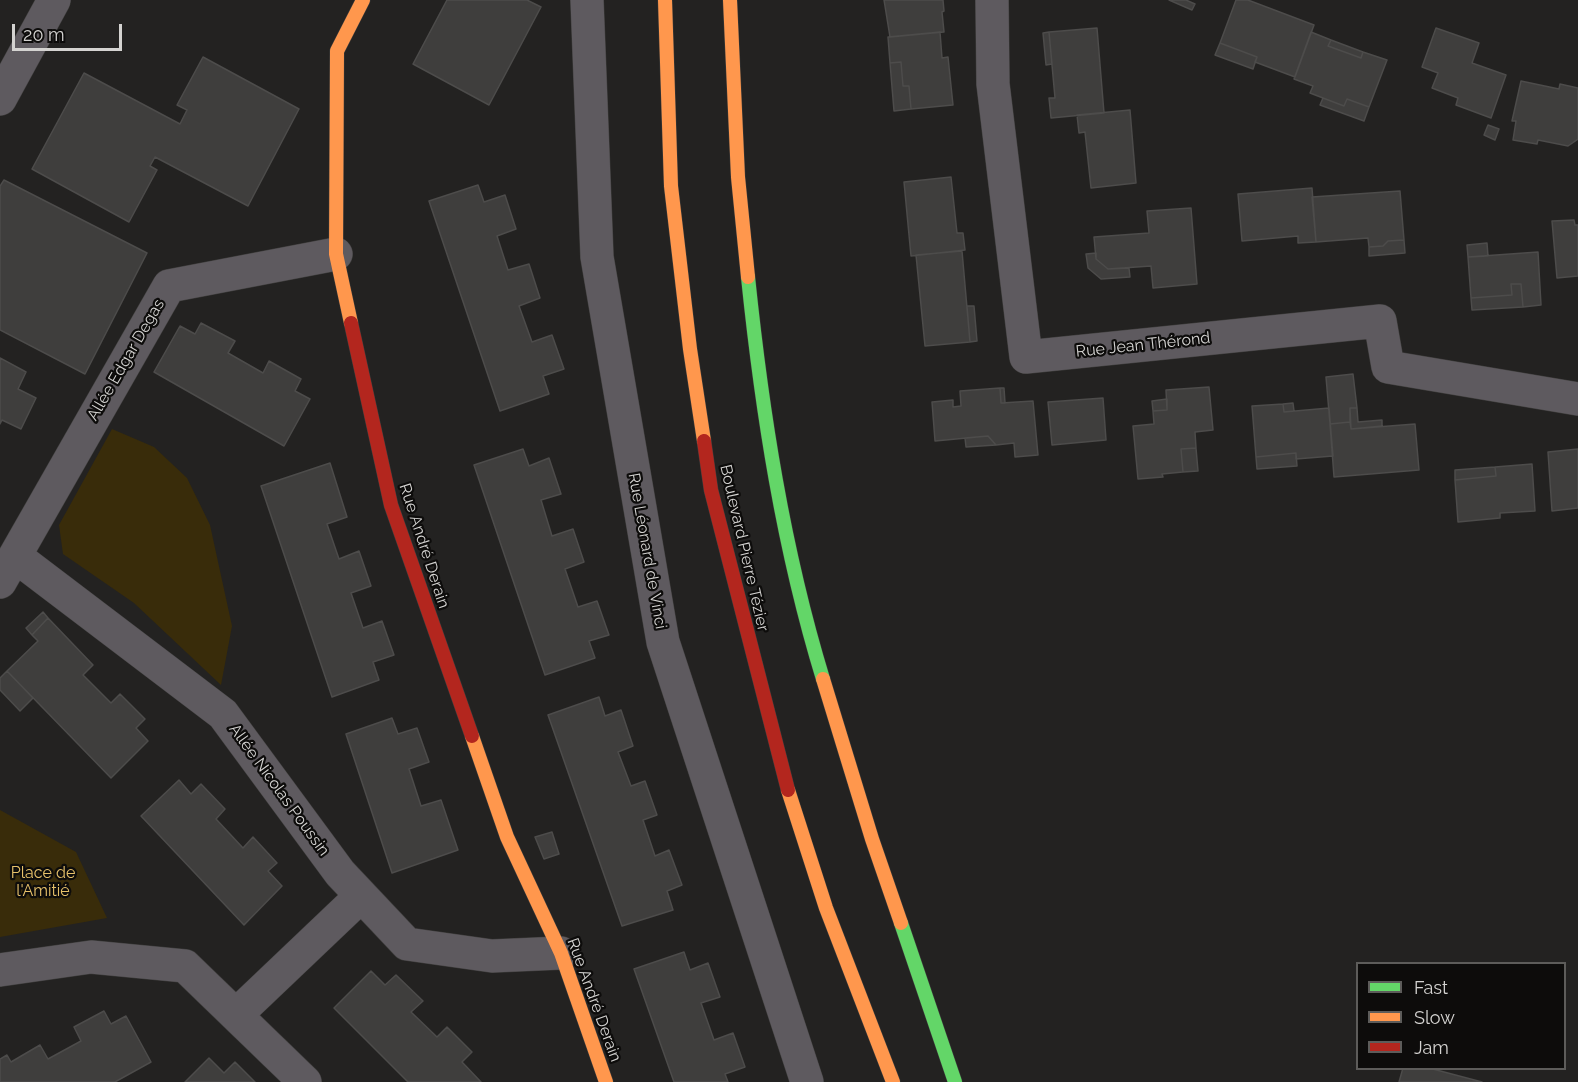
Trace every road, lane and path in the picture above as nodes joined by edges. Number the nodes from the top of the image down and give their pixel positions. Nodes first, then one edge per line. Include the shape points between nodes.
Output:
1 (54, 0) edge
2 (363, 0) edge
3 (586, 0) edge
4 (665, 0) edge
5 (730, 0) edge
6 (992, 0) edge
7 (0, 99) edge
8 (336, 255) junction
9 (1578, 399) edge
10 (7, 569) edge
11 (361, 896) junction
12 (561, 953) junction
13 (0, 970) edge
14 (236, 1015) junction
15 (306, 1082) edge
16 (606, 1082) edge
17 (807, 1082) edge
18 (893, 1082) edge
19 (955, 1082) edge

1 - 7 street
2 - 8 main road, Rue André Derain via 338,51
3 - 17 street, Rue Léonard de Vinci via 597,257 663,642
4 - 18 main road, Boulevard Pierre Tézier via 671,186 711,490 786,784 826,908
5 - 19 main road via 738,177 757,365 775,480 813,646 872,838
6 - 9 street, Rue Jean Thérond via 993,84 1026,357 1380,321 1388,367
8 - 10 street, Allée Edgar Degas via 169,285
8 - 12 main road, Rue André Derain via 391,505 507,837
10 - 11 street, Allée Nicolas Poussin via 223,714
11 - 12 street, Allée Nicolas Poussin via 407,944 492,956
11 - 14 street
12 - 16 main road, Rue André Derain
13 - 14 street via 92,957 185,966
14 - 15 street

